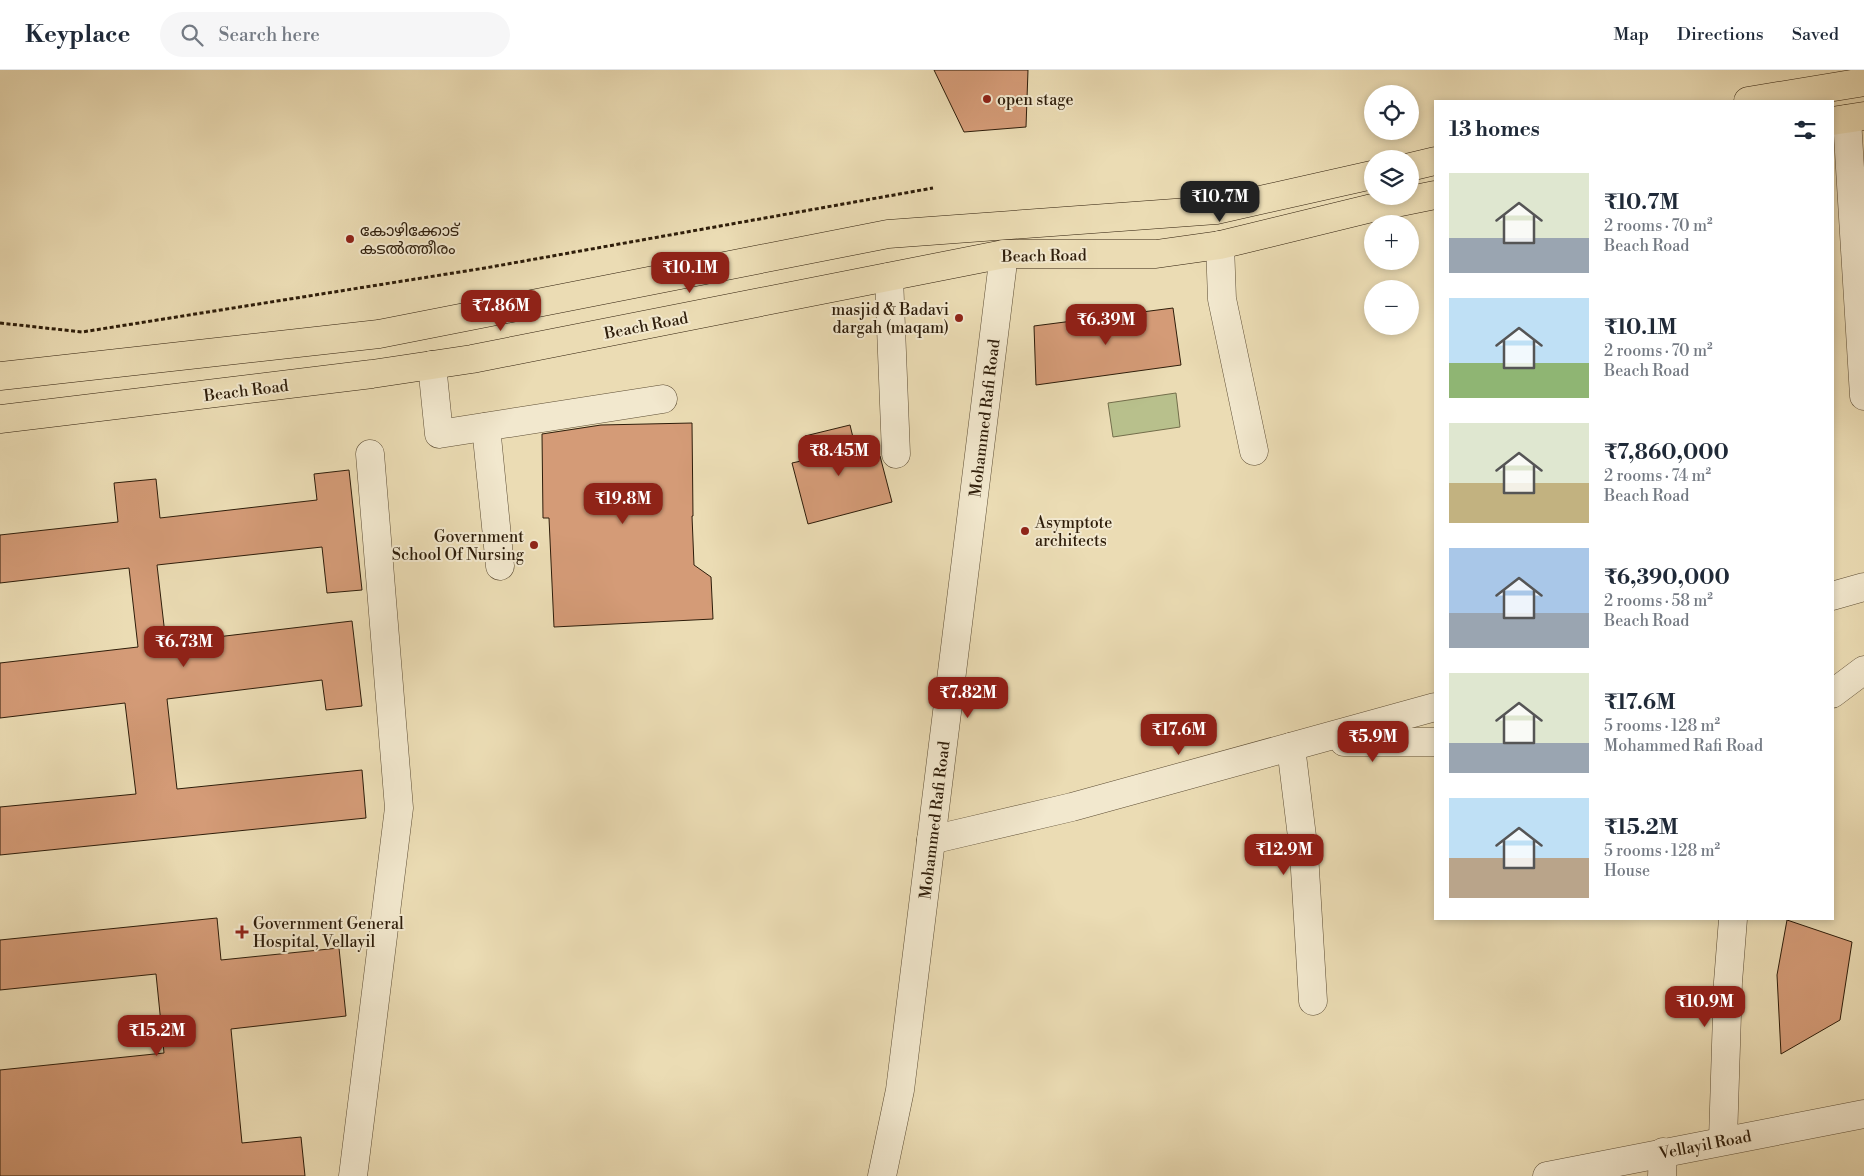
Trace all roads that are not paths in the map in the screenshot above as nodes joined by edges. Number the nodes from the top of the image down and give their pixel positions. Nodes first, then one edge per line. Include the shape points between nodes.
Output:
1 (1864, 82) edge
2 (1754, 100) edge
3 (1848, 119) edge
4 (1434, 161) edge
5 (1419, 165) edge
6 (1364, 177) edge
7 (1434, 195) edge
8 (1220, 245) junction
9 (1004, 254) junction
10 (889, 277) junction
11 (432, 365) junction
12 (0, 376) edge
13 (1864, 396) edge
14 (663, 399) dead end
15 (0, 419) edge
16 (486, 427) junction
17 (1254, 451) dead end
18 (370, 454) dead end
19 (896, 454) dead end
20 (500, 566) dead end
21 (1864, 587) edge
22 (1834, 595) edge
23 (1864, 670) edge
24 (1834, 692) edge
25 (1434, 707) edge
26 (1434, 742) edge
27 (1301, 745) junction
28 (931, 840) junction
29 (1733, 920) edge
30 (1313, 1001) dead end
31 (1864, 1114) edge
32 (1723, 1140) junction
33 (1662, 1164) edge
34 (353, 1176) edge
35 (882, 1176) edge
36 (1547, 1176) edge

1 - 2 main road
3 - 13 street
4 - 5 main road
6 - 12 main road, Beach Road via 1216,210 888,234 380,334
7 - 8 main road, Beach Road
8 - 9 main road, Beach Road via 1156,254
8 - 17 street via 1222,299
9 - 10 main road, Beach Road
9 - 28 street, Mohammed Rafi Road
10 - 11 main road, Beach Road
10 - 19 street
11 - 15 main road, Beach Road
11 - 16 street via 439,434
14 - 16 street
16 - 20 street
18 - 34 street via 400,808
21 - 22 street
23 - 24 street
25 - 27 street
26 - 27 street
27 - 28 street
27 - 30 street
28 - 35 street, Mohammed Rafi Road via 900,1090
29 - 32 street
31 - 32 street, Vellayil Road
32 - 33 street, Vellayil Road
33 - 36 street, Vellayil Road

